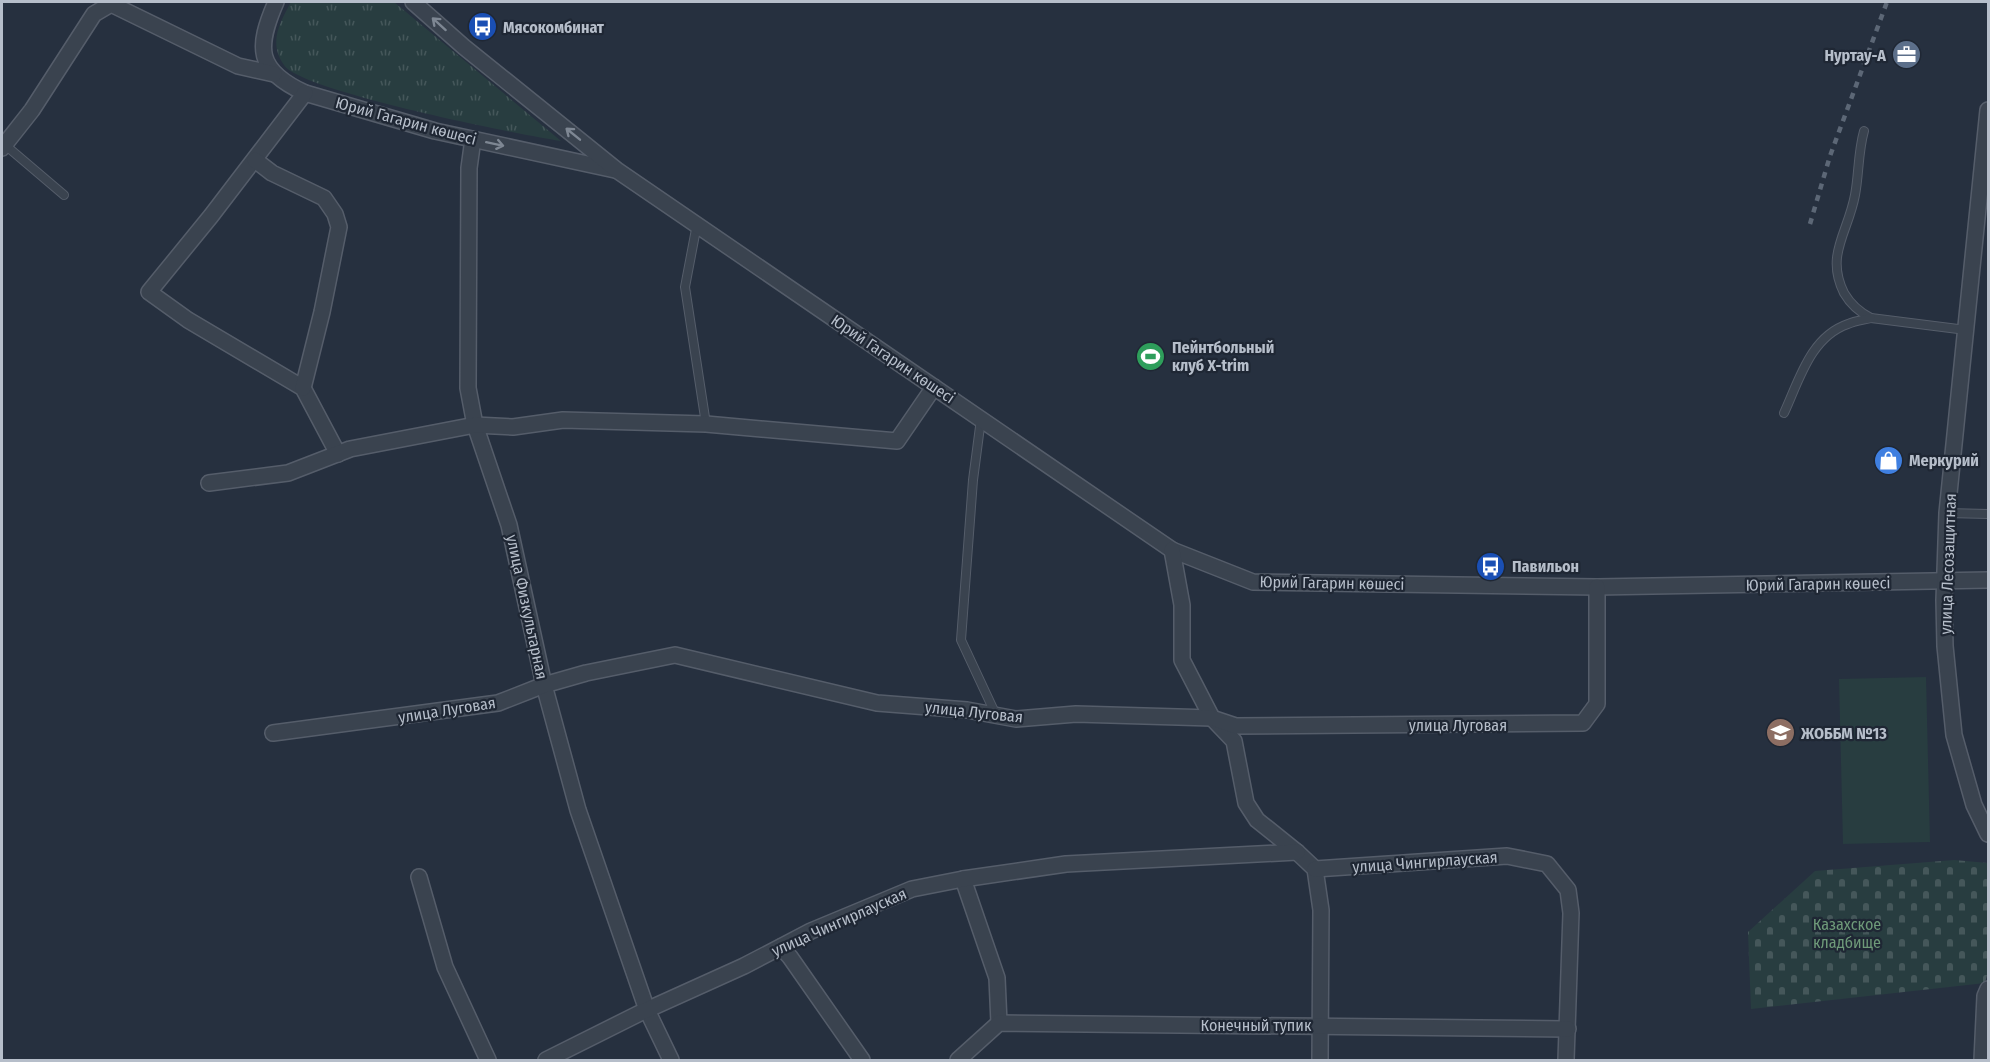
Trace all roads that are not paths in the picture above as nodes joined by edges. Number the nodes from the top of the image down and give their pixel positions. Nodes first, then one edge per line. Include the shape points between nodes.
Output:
1 (276, 2) edge
2 (413, 2) edge
3 (111, 3) edge
4 (274, 74) junction
5 (305, 93) junction
6 (1989, 110) edge
7 (1864, 131) dead end
8 (473, 139) junction
9 (3, 145) edge
10 (255, 160) junction
11 (618, 171) junction
12 (64, 195) dead end
13 (698, 225) junction
14 (1871, 318) junction
15 (1966, 330) junction
16 (934, 387) junction
17 (303, 388) junction
18 (1784, 413) dead end
19 (981, 419) junction
20 (706, 424) junction
21 (476, 425) junction
22 (338, 454) junction
23 (209, 483) dead end
24 (1947, 513) junction
25 (1989, 514) edge
26 (1172, 550) junction
27 (1945, 580) junction
28 (1989, 580) edge
29 (1597, 586) junction
30 (544, 685) junction
31 (996, 715) junction
32 (1212, 718) junction
33 (273, 733) dead end
34 (1989, 834) edge
35 (1297, 852) junction
36 (1315, 869) junction
37 (419, 877) dead end
38 (963, 879) junction
39 (781, 947) junction
40 (1989, 989) edge
41 (647, 1010) junction
42 (999, 1023) junction
43 (1320, 1025) junction
44 (1568, 1029) junction
45 (488, 1060) edge
46 (546, 1060) edge
47 (671, 1060) edge
48 (862, 1060) edge
49 (958, 1060) edge
50 (1320, 1060) edge
51 (1566, 1060) edge
52 (1982, 1060) edge

1 - 4 street via 264,33 263,54
11 -> 2 street, Юрий Гагарин көшесі
3 - 4 street via 238,66
3 - 9 street via 94,14 32,110
4 - 5 street, Юрий Гагарин көшесі
5 - 8 street, Юрий Гагарин көшесі
5 - 10 street
6 - 15 street, улица Лесозащитная
7 - 14 lane via 1855,195 1838,246 1836,265 1837,278 1849,302
8 -> 11 street, Юрий Гагарин көшесі
8 - 21 street, улица Физкультарная via 469,168 468,388
9 - 12 lane
10 - 17 street via 272,173 324,198 339,227
10 - 17 street via 149,292 188,320
11 - 13 street, Юрий Гагарин көшесі
13 - 16 street, Юрий Гагарин көшесі
13 - 20 lane via 685,286
14 - 15 lane
14 - 18 lane via 1846,324 1813,351
15 - 24 street, улица Лесозащитная
16 - 19 street, Юрий Гагарин көшесі
16 - 20 street via 897,441
17 - 22 street
19 - 26 street, Юрий Гагарин көшесі
19 - 31 lane via 961,640
20 - 21 street via 563,420 513,427
21 - 22 street
21 - 30 street, улица Физкультарная via 509,525
22 - 23 street via 288,473
24 - 25 lane
24 - 27 street, улица Лесозащитная
26 - 29 street, Юрий Гагарин көшесі via 1253,582
26 - 32 street via 1182,605 1182,660
27 - 28 street, Юрий Гагарин көшесі
27 - 29 street, Юрий Гагарин көшесі
27 - 34 street, улица Лесозащитная via 1954,735 1974,805
29 - 32 street, улица Луговая via 1597,704 1582,723 1236,726
30 - 31 street, улица Луговая via 675,655 878,703
30 - 33 street, улица Луговая via 498,703
30 - 41 street, улица Физкультарная via 578,810
31 - 32 street, улица Луговая
32 - 35 street via 1234,741 1246,803 1257,820
35 - 36 street
35 - 38 street, улица Чингирлауская via 1066,864
36 - 43 street via 1321,910
36 - 44 street, улица Чингирлауская via 1507,856 1546,864 1568,890 1570,902
37 - 45 street via 445,967
38 - 39 street, улица Чингирлауская via 912,889
38 - 42 street via 997,978
39 - 41 street, улица Чингирлауская
39 - 48 street
40 - 52 street via 1985,996
41 - 46 street, улица Чингирлауская
41 - 47 street, улица Физкультарная
42 - 43 street, Конечный тупик
42 - 49 street
43 - 44 street, Конечный тупик
43 - 50 street
44 - 51 street, улица Чингирлауская

